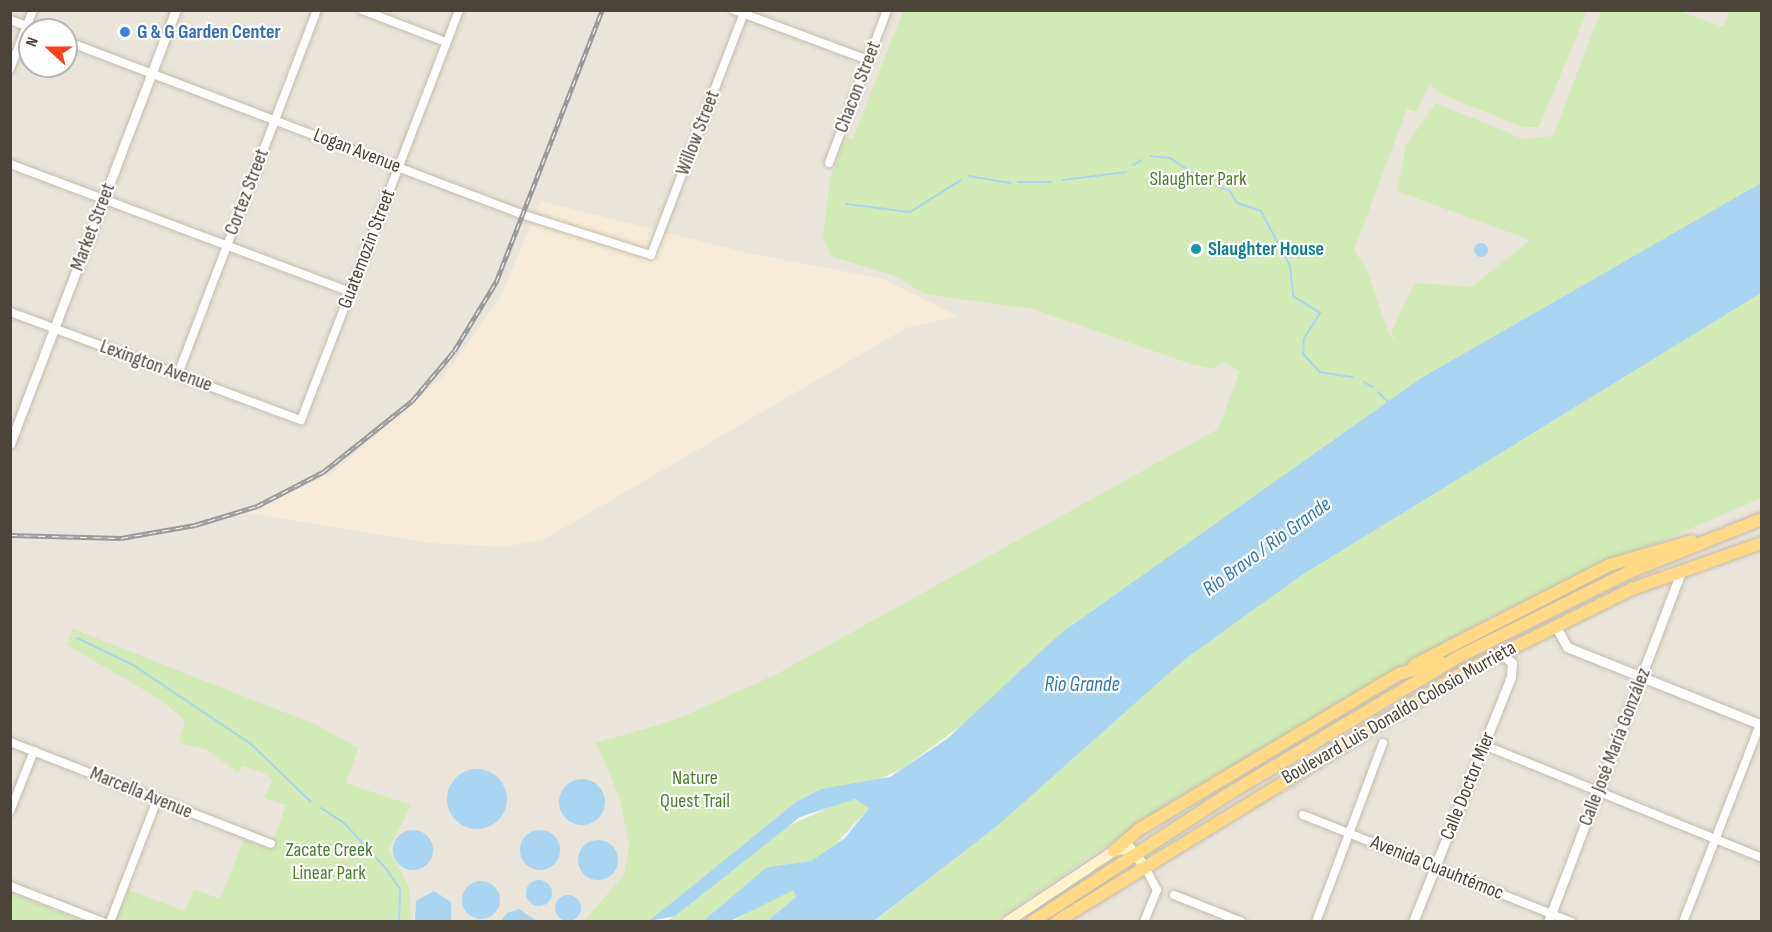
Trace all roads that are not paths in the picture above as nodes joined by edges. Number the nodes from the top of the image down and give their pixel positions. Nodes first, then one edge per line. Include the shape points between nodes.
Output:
1 (176, 10) edge
2 (317, 10) edge
3 (362, 10) edge
4 (459, 10) edge
5 (734, 10) edge
6 (887, 10) edge
7 (745, 12) edge
8 (446, 42) junction
9 (78, 45) edge
10 (18, 49) edge
11 (868, 60) junction
12 (10, 69) edge
13 (152, 73) junction
14 (275, 120) junction
15 (828, 163) dead end
16 (10, 164) edge
17 (399, 166) junction
18 (103, 200) junction
19 (226, 246) junction
20 (651, 255) joint
21 (350, 292) junction
22 (10, 312) edge
23 (54, 329) junction
24 (178, 374) junction
25 (301, 420) joint
26 (10, 444) edge
27 (1761, 519) edge
28 (1717, 537) junction
29 (1761, 543) edge
30 (1681, 571) junction
31 (1555, 625) junction
32 (1501, 653) junction
33 (1458, 657) junction
34 (1399, 674) junction
35 (1642, 677) junction
36 (1761, 725) edge
37 (10, 742) edge
38 (1383, 743) dead end
39 (1484, 745) junction
40 (34, 751) junction
41 (1598, 792) junction
42 (157, 800) junction
43 (10, 811) edge
44 (1303, 815) dead end
45 (1350, 834) junction
46 (1715, 839) junction
47 (271, 844) dead end
48 (1114, 851) junction
49 (1137, 852) junction
50 (1761, 858) edge
51 (1145, 867) junction
52 (1435, 867) junction
53 (10, 886) edge
54 (1174, 896) dead end
55 (1549, 917) edge
56 (103, 921) edge
57 (110, 921) edge
58 (1007, 921) edge
59 (1032, 921) edge
60 (1056, 921) edge
61 (1144, 921) edge
62 (1242, 921) edge
63 (1316, 921) edge
64 (1413, 921) edge
65 (1572, 921) edge
66 (1683, 921) edge

1 - 13 street, Market Street
2 - 14 street, Cortez Street
3 - 8 street
4 - 8 street, Guatemozin Street
5 - 7 street
6 - 11 street, Chacon Street
7 - 11 street
7 - 20 street, Willow Street
8 - 17 street, Guatemozin Street
9 - 13 street, Logan Avenue
10 - 12 street
11 - 15 street, Chacon Street
13 - 14 street, Logan Avenue
13 - 18 street, Market Street
14 - 17 street, Logan Avenue
14 - 19 street, Cortez Street
16 - 18 street
17 - 20 street, Logan Avenue via 524,215
17 - 21 street, Guatemozin Street
18 - 19 street
18 - 23 street, Market Street
19 - 21 street
19 - 24 street, Cortez Street
21 - 25 street, Guatemozin Street
22 - 23 street, Lexington Avenue
23 - 24 street, Lexington Avenue
23 - 26 street, Market Street
24 - 25 street, Lexington Avenue
27 - 28 highway, Boulevard Luis Donaldo Colosio Murrieta
28 - 33 highway, Boulevard Luis Donaldo Colosio Murrieta via 1607,583
28 - 34 highway via 1667,545 1609,565
29 - 30 highway, Boulevard Luis Donaldo Colosio Murrieta
30 - 31 highway, Boulevard Luis Donaldo Colosio Murrieta
30 - 35 street, Calle José María González
31 - 32 highway, Boulevard Luis Donaldo Colosio Murrieta
31 - 35 street via 1567,647
32 - 39 street, Calle Doctor Mier via 1513,669
32 - 51 highway, Boulevard Luis Donaldo Colosio Murrieta
33 - 34 highway
33 - 49 highway, Boulevard Luis Donaldo Colosio Murrieta
34 - 48 highway via 1138,830
35 - 36 street
35 - 41 street, Calle José María González
36 - 46 street
37 - 40 street, Marcella Avenue
38 - 45 street
39 - 41 street
39 - 52 street, Calle Doctor Mier
40 - 42 street, Marcella Avenue
40 - 43 street
41 - 46 street
41 - 55 street, Calle José María González
42 - 47 street, Marcella Avenue
42 - 57 street
44 - 45 street, Avenida Cuauhtémoc
45 - 52 street, Avenida Cuauhtémoc
45 - 63 street
46 - 50 street
46 - 66 street
48 - 49 main road via 1130,848
48 - 58 main road
49 - 51 main road
49 - 59 highway, Boulevard Luis Donaldo Colosio Murrieta
51 - 60 highway, Boulevard Luis Donaldo Colosio Murrieta
51 - 61 street via 1157,890
52 - 55 street, Avenida Cuauhtémoc
52 - 64 street, Calle Doctor Mier
53 - 56 street
54 - 62 street
55 - 65 street, Avenida Cuauhtémoc

